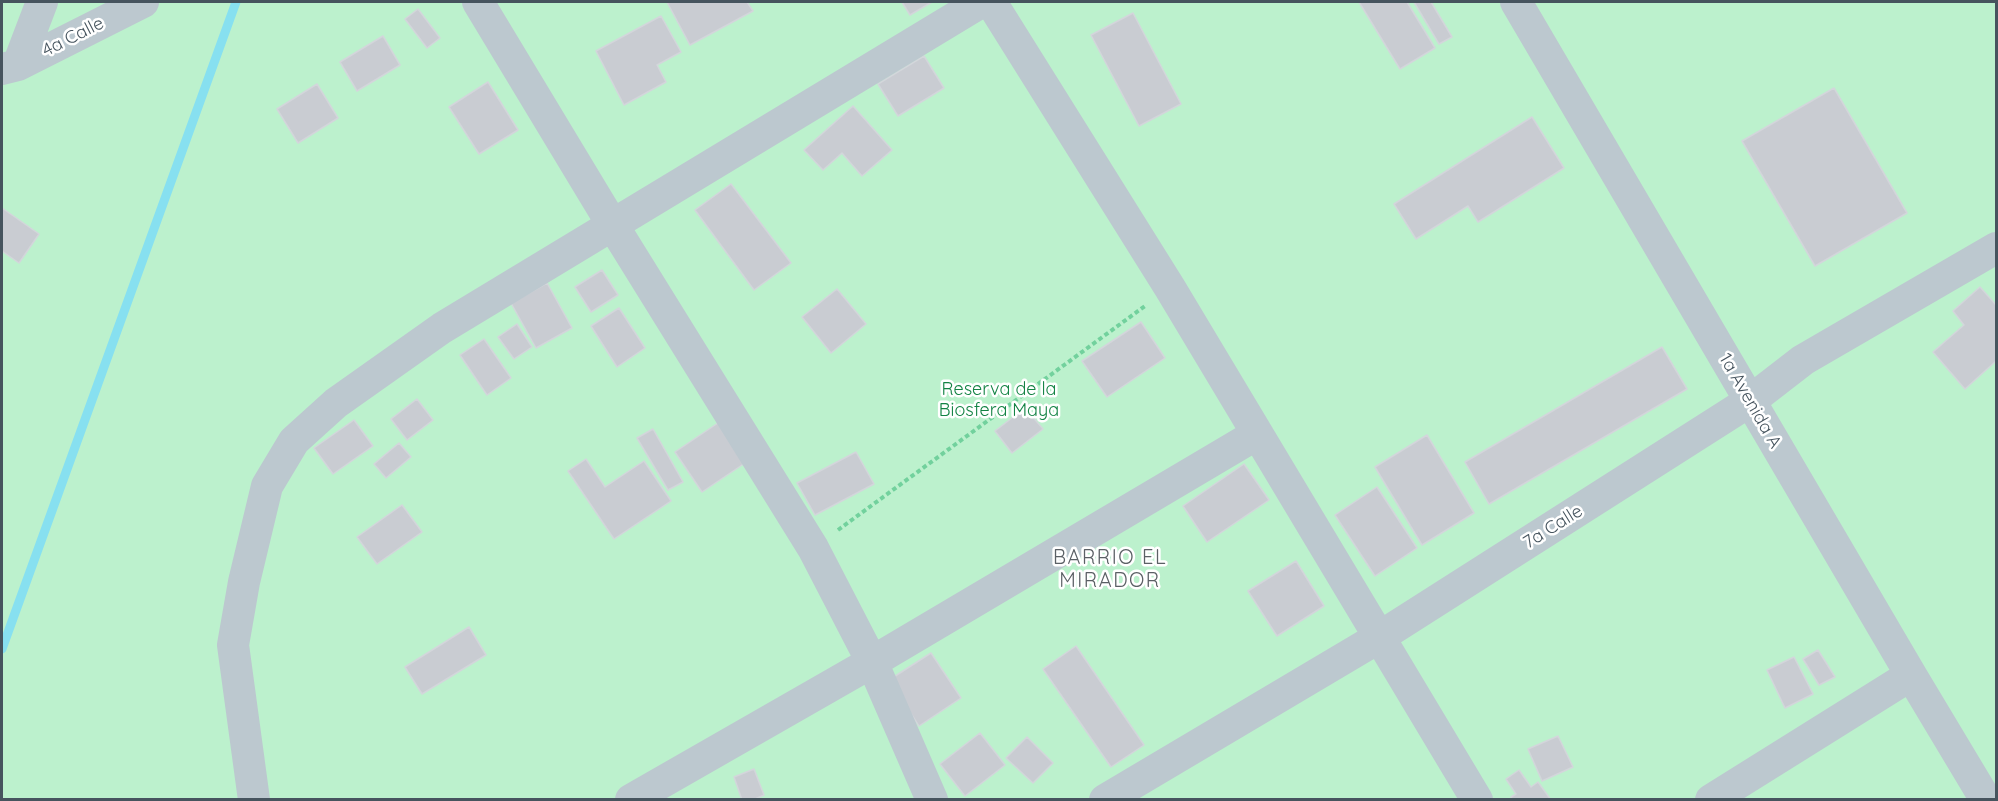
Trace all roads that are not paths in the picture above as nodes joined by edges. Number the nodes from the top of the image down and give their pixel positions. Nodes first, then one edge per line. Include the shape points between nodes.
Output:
1 (42, 2) edge
2 (143, 2) edge
3 (478, 2) edge
4 (981, 2) edge
5 (991, 2) edge
6 (1516, 2) edge
7 (10, 67) edge
8 (612, 224) junction
9 (1996, 248) edge
10 (1750, 401) junction
11 (1257, 434) junction
12 (1378, 638) junction
13 (872, 662) junction
14 (1911, 675) junction
15 (254, 800) edge
16 (631, 800) edge
17 (933, 800) edge
18 (1105, 800) edge
19 (1477, 800) edge
20 (1711, 800) edge
21 (1986, 800) edge

1 - 7 street
2 - 7 street, 4a Calle
3 - 8 street
4 - 8 street
5 - 11 street
6 - 10 street, 1a Avenida A
8 - 13 street via 813,548
8 - 15 street via 442,328 336,403 294,441 267,486 233,645
9 - 10 street, 7a Calle via 1803,360
10 - 12 street, 7a Calle
10 - 14 street, 1a Avenida A
11 - 12 street
11 - 13 street
12 - 18 street, 7a Calle
12 - 19 street
13 - 16 street
13 - 17 street
14 - 20 street
14 - 21 street, 1a Avenida A

